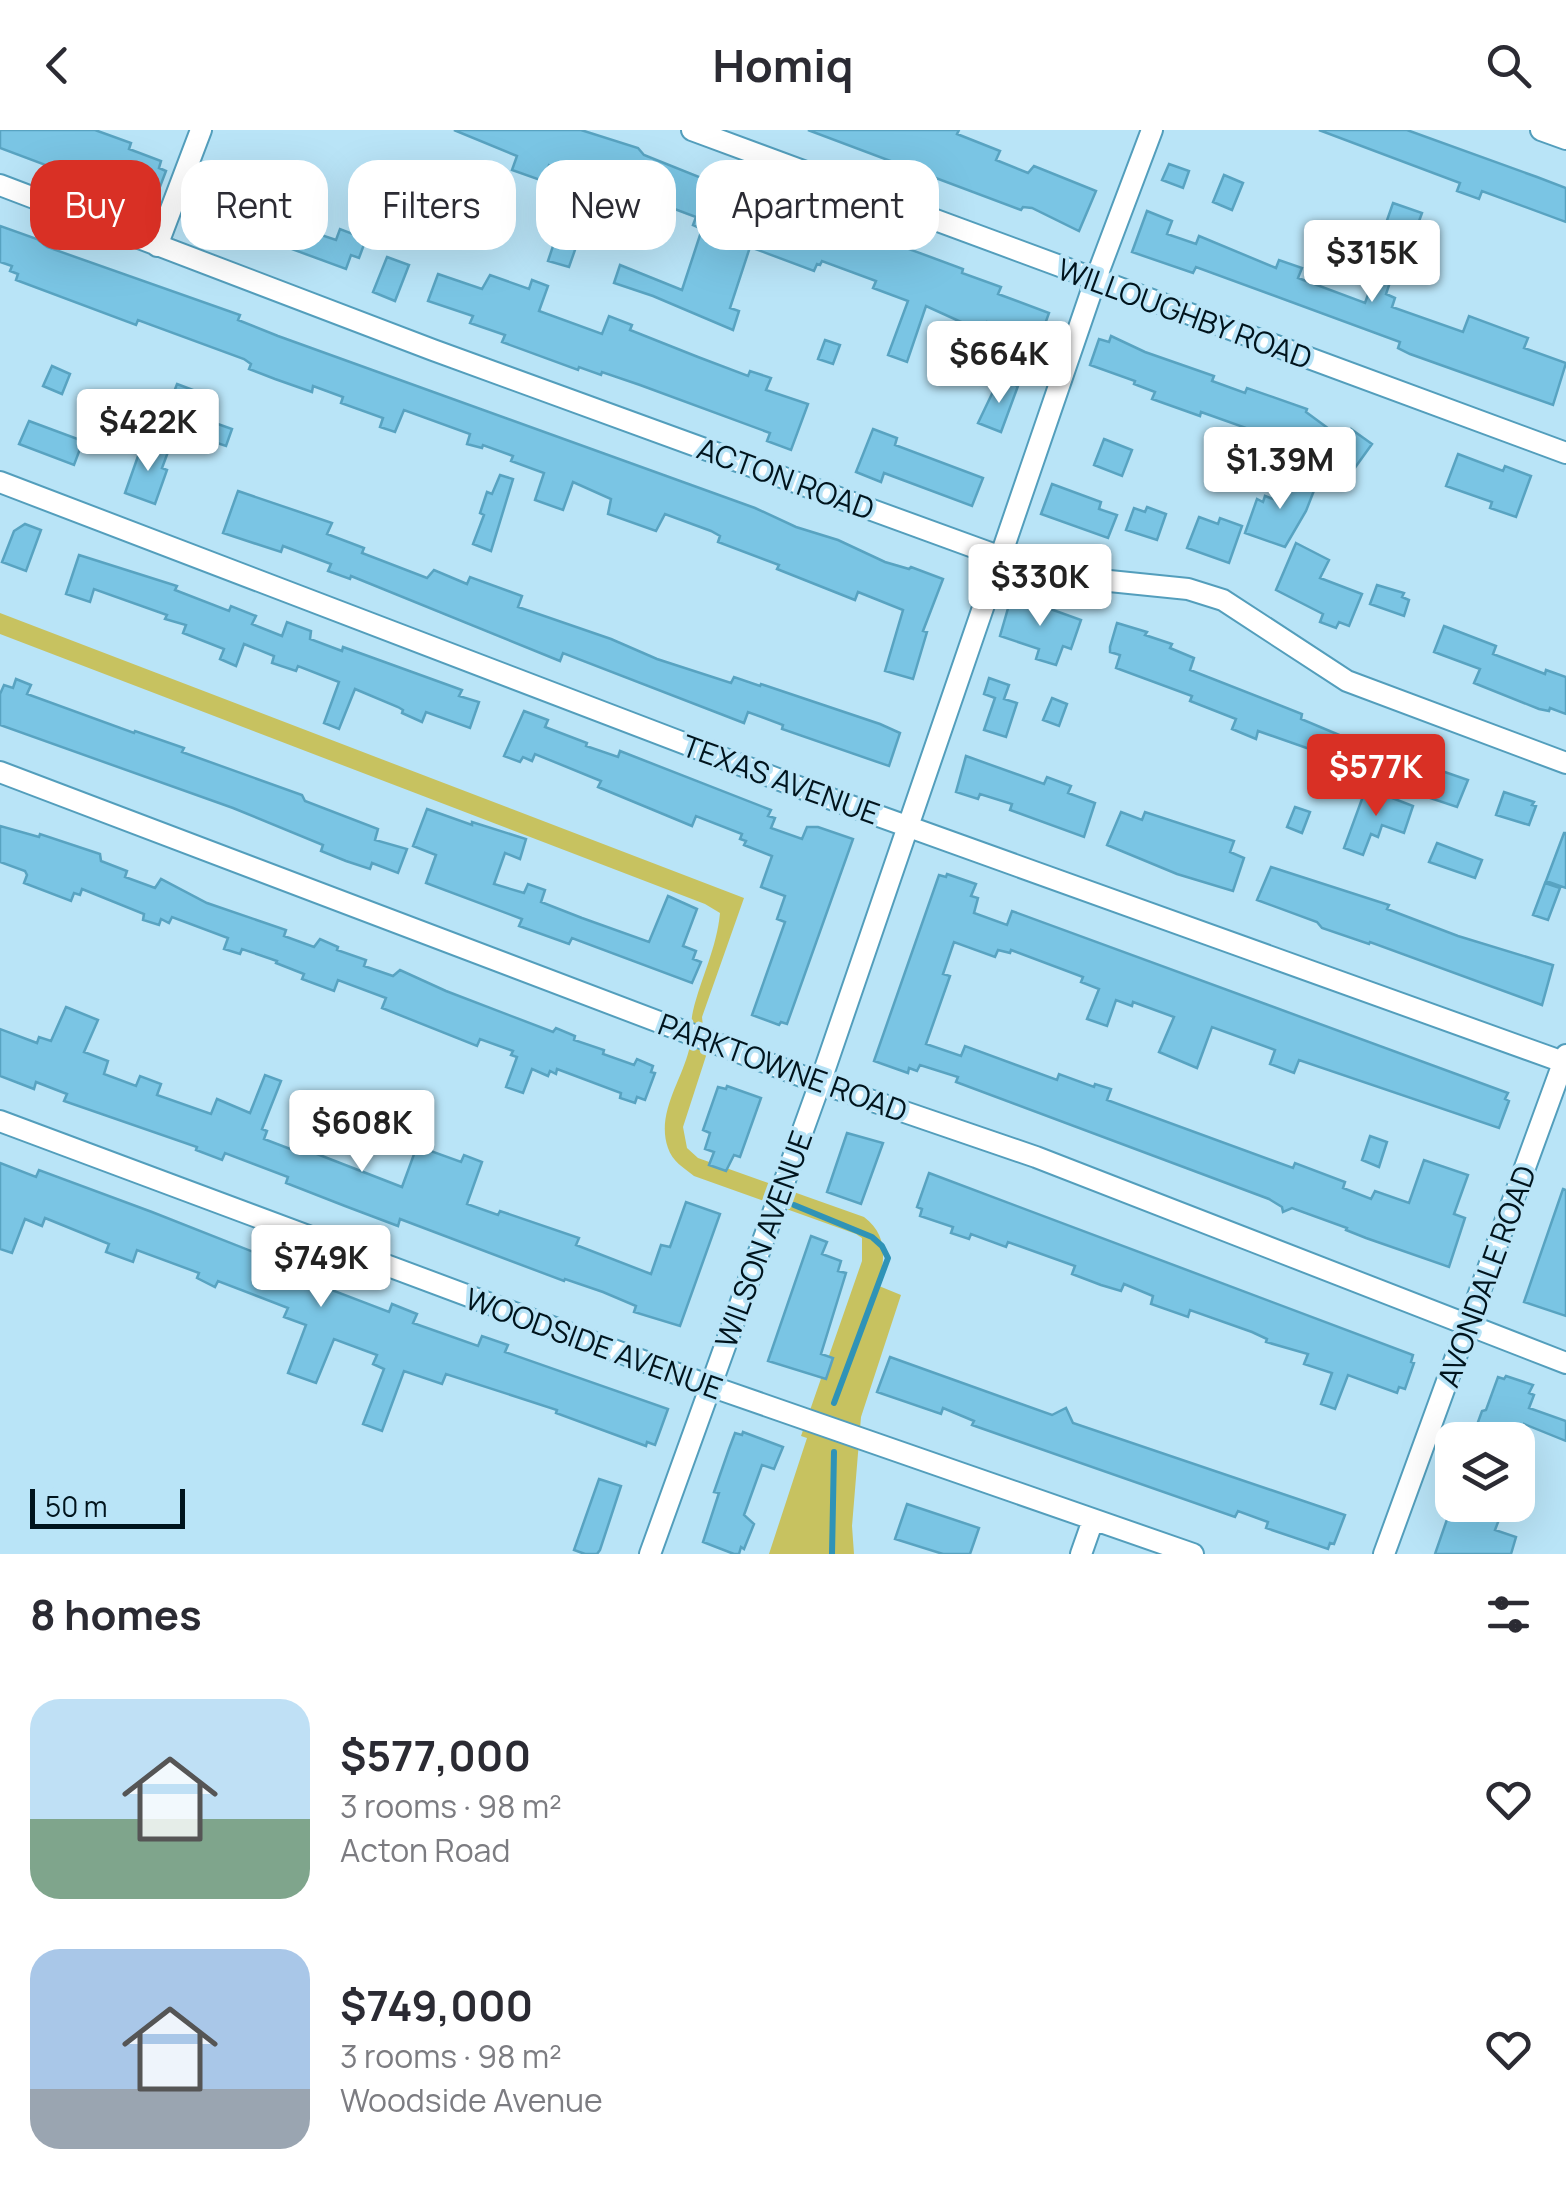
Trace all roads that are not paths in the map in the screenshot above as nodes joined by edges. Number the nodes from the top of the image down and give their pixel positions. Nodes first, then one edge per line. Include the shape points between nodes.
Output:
1 (201, 130) edge
2 (692, 130) edge
3 (1152, 130) edge
4 (1541, 130) edge
5 (1566, 139) edge
6 (0, 184) edge
7 (30, 196) edge
8 (161, 235) edge
9 (161, 247) edge
10 (1095, 281) junction
11 (1566, 453) edge
12 (0, 482) edge
13 (1002, 557) junction
14 (1566, 764) edge
15 (0, 772) edge
16 (908, 825) junction
17 (1565, 1060) edge
18 (820, 1083) junction
19 (0, 1122) edge
20 (1468, 1325) junction
21 (1566, 1363) edge
22 (710, 1386) junction
23 (1093, 1520) junction
24 (650, 1554) edge
25 (1081, 1554) edge
26 (1193, 1554) edge
27 (1384, 1554) edge

1 - 8 street
2 - 10 street, WILLOUGHBY ROAD
3 - 10 street, WILSON AVENUE
4 - 5 street
6 - 7 street, ACTON ROAD
9 - 13 street, ACTON ROAD
10 - 11 street, WILLOUGHBY ROAD
10 - 13 street, WILSON AVENUE
12 - 16 street, TEXAS AVENUE
13 - 14 street, ACTON ROAD via 1080,578 1188,589 1223,600 1347,681
13 - 16 street, WILSON AVENUE
15 - 18 street, PARKTOWNE ROAD
16 - 17 street, TEXAS AVENUE
16 - 18 street, WILSON AVENUE
17 - 20 street, AVONDALE ROAD
18 - 20 street, PARKTOWNE ROAD via 1036,1157
18 - 22 street, WILSON AVENUE
19 - 22 street, WOODSIDE AVENUE
20 - 21 street, PARKTOWNE ROAD
20 - 27 street, AVONDALE ROAD
22 - 23 street, WOODSIDE AVENUE
22 - 24 street, WILSON AVENUE
23 - 25 street
23 - 26 street, WOODSIDE AVENUE

